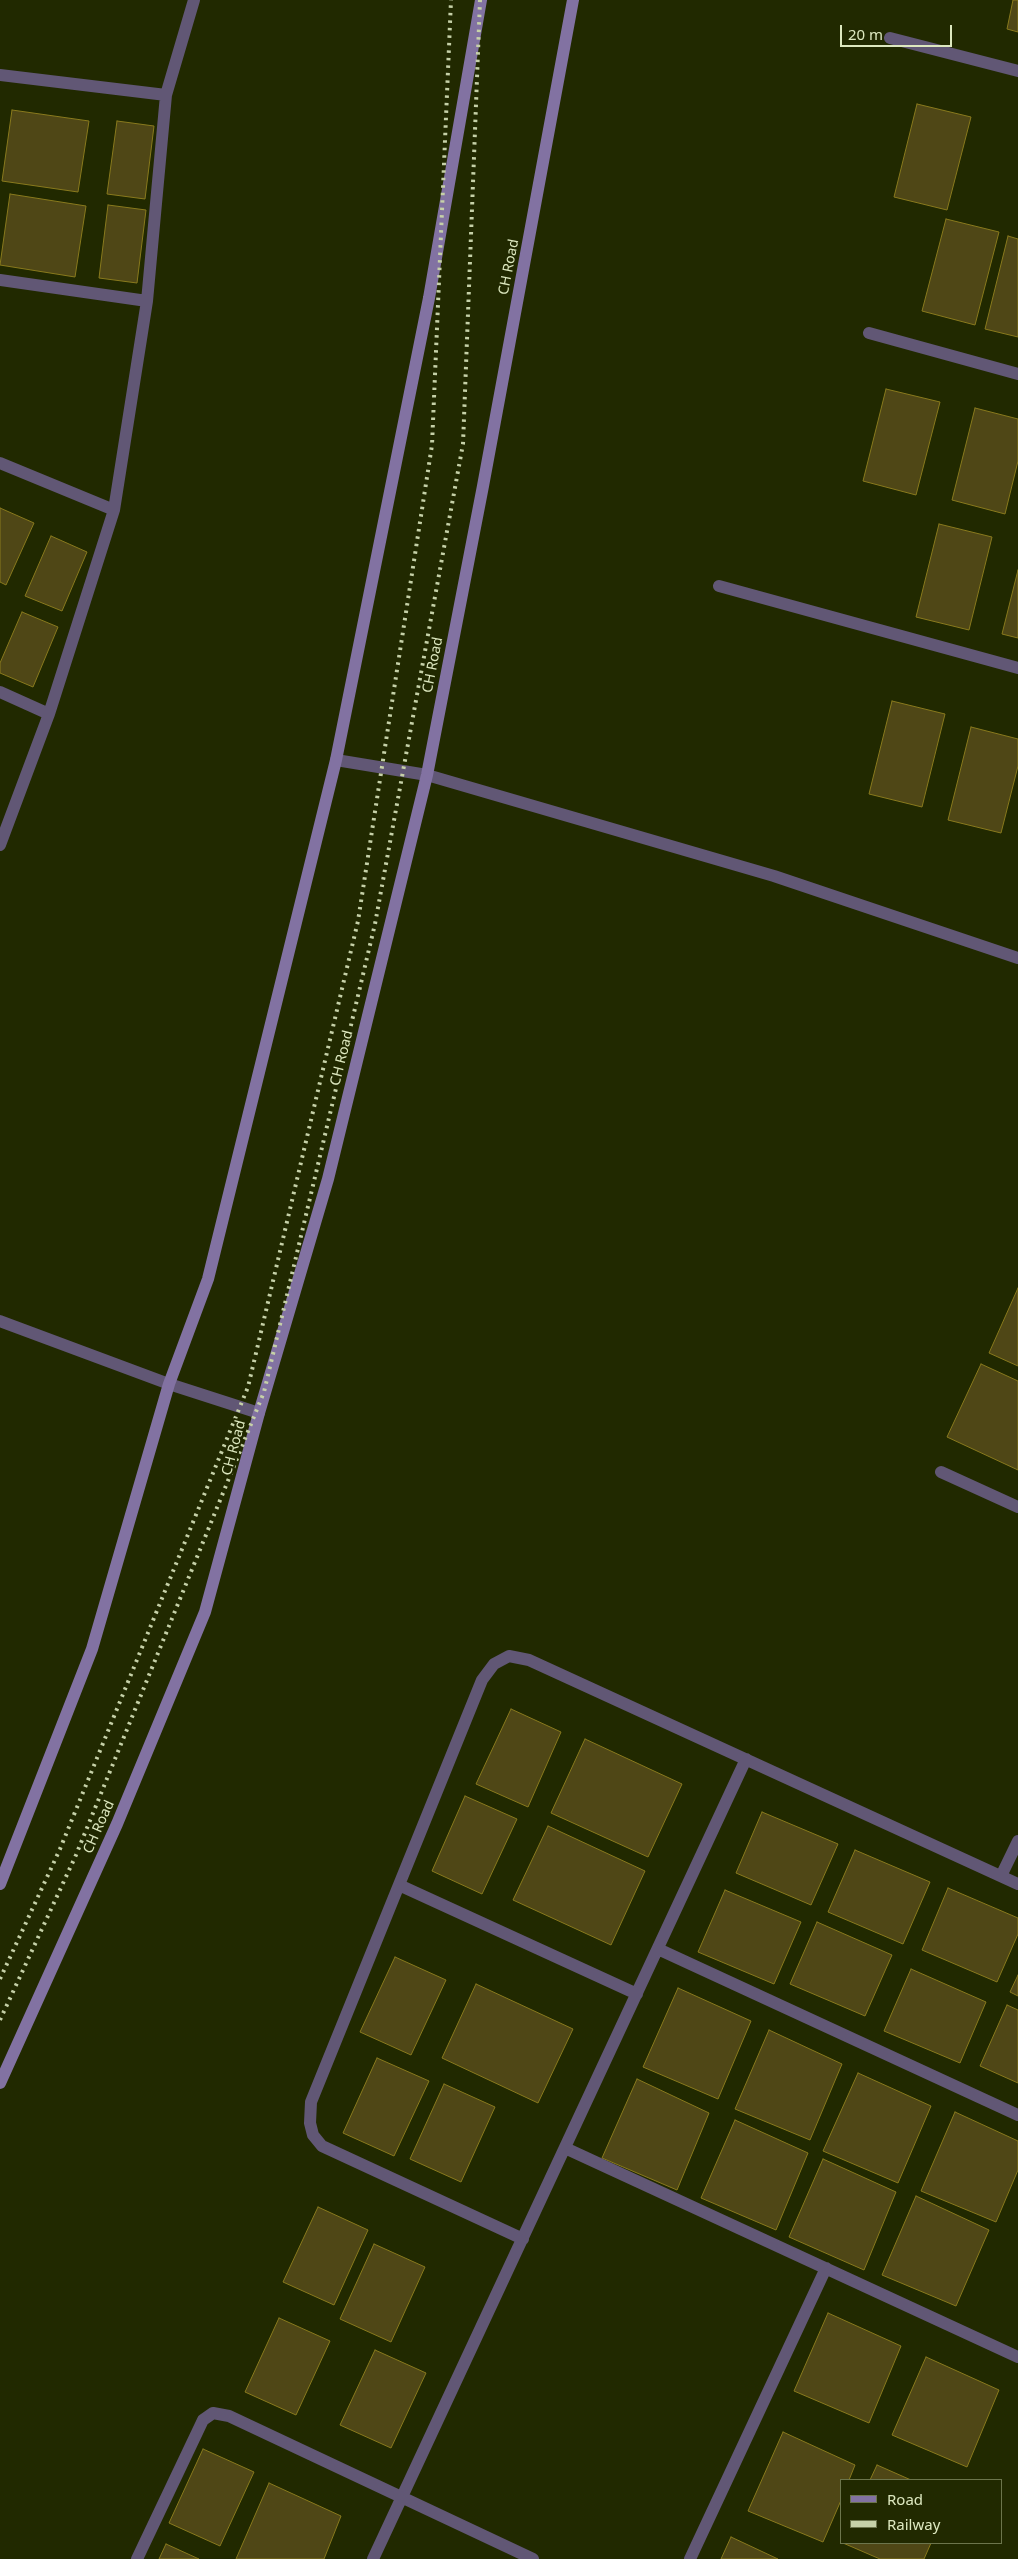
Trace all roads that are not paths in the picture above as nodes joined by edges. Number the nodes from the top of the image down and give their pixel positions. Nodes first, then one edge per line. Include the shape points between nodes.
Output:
1 (194, 0) edge
2 (481, 0) edge
3 (573, 0) edge
4 (890, 38) dead end
5 (1018, 71) edge
6 (0, 75) edge
7 (166, 95) junction
8 (0, 280) edge
9 (147, 301) junction
10 (869, 333) dead end
11 (1018, 374) edge
12 (0, 463) edge
13 (114, 510) junction
14 (719, 586) dead end
15 (1018, 668) edge
16 (0, 692) edge
17 (49, 714) junction
18 (336, 760) junction
19 (427, 775) junction
20 (0, 845) edge
21 (1018, 958) edge
22 (0, 1321) edge
23 (169, 1384) junction
24 (259, 1413) junction
25 (941, 1472) dead end
26 (1018, 1507) edge
27 (746, 1759) junction
28 (1018, 1841) edge
29 (1002, 1876) junction
30 (0, 1884) edge
31 (1018, 1884) edge
32 (399, 1885) junction
33 (658, 1949) junction
34 (637, 1994) junction
35 (0, 2083) edge
36 (1018, 2114) edge
37 (565, 2148) junction
38 (523, 2239) junction
39 (826, 2268) junction
40 (1018, 2356) edge
41 (402, 2499) junction
42 (137, 2559) edge
43 (373, 2559) edge
44 (533, 2559) edge
45 (690, 2559) edge

1 - 7 street
2 - 18 street via 429,298
3 - 19 street, CH Road
4 - 5 street
6 - 7 street
7 - 9 street
8 - 9 street
9 - 13 street
10 - 11 street
12 - 13 street
13 - 17 street
14 - 15 street
16 - 17 street
17 - 20 street
18 - 19 street
18 - 23 street via 208,1279
19 - 21 street via 774,876
19 - 24 street, CH Road via 328,1179
22 - 23 street
23 - 24 street
23 - 30 street via 92,1649
24 - 35 street, CH Road via 205,1612 117,1824
25 - 26 street
27 - 29 street
27 - 32 street via 529,1660 509,1656 494,1664 482,1680
27 - 33 street
28 - 29 street
29 - 31 street
32 - 34 street
32 - 38 street via 311,2102 312,2135 322,2146
33 - 34 street
33 - 36 street
34 - 37 street
37 - 38 street
37 - 39 street
38 - 41 street
39 - 40 street
39 - 45 street
41 - 42 street via 229,2416 213,2413 203,2420
41 - 43 street
41 - 44 street

